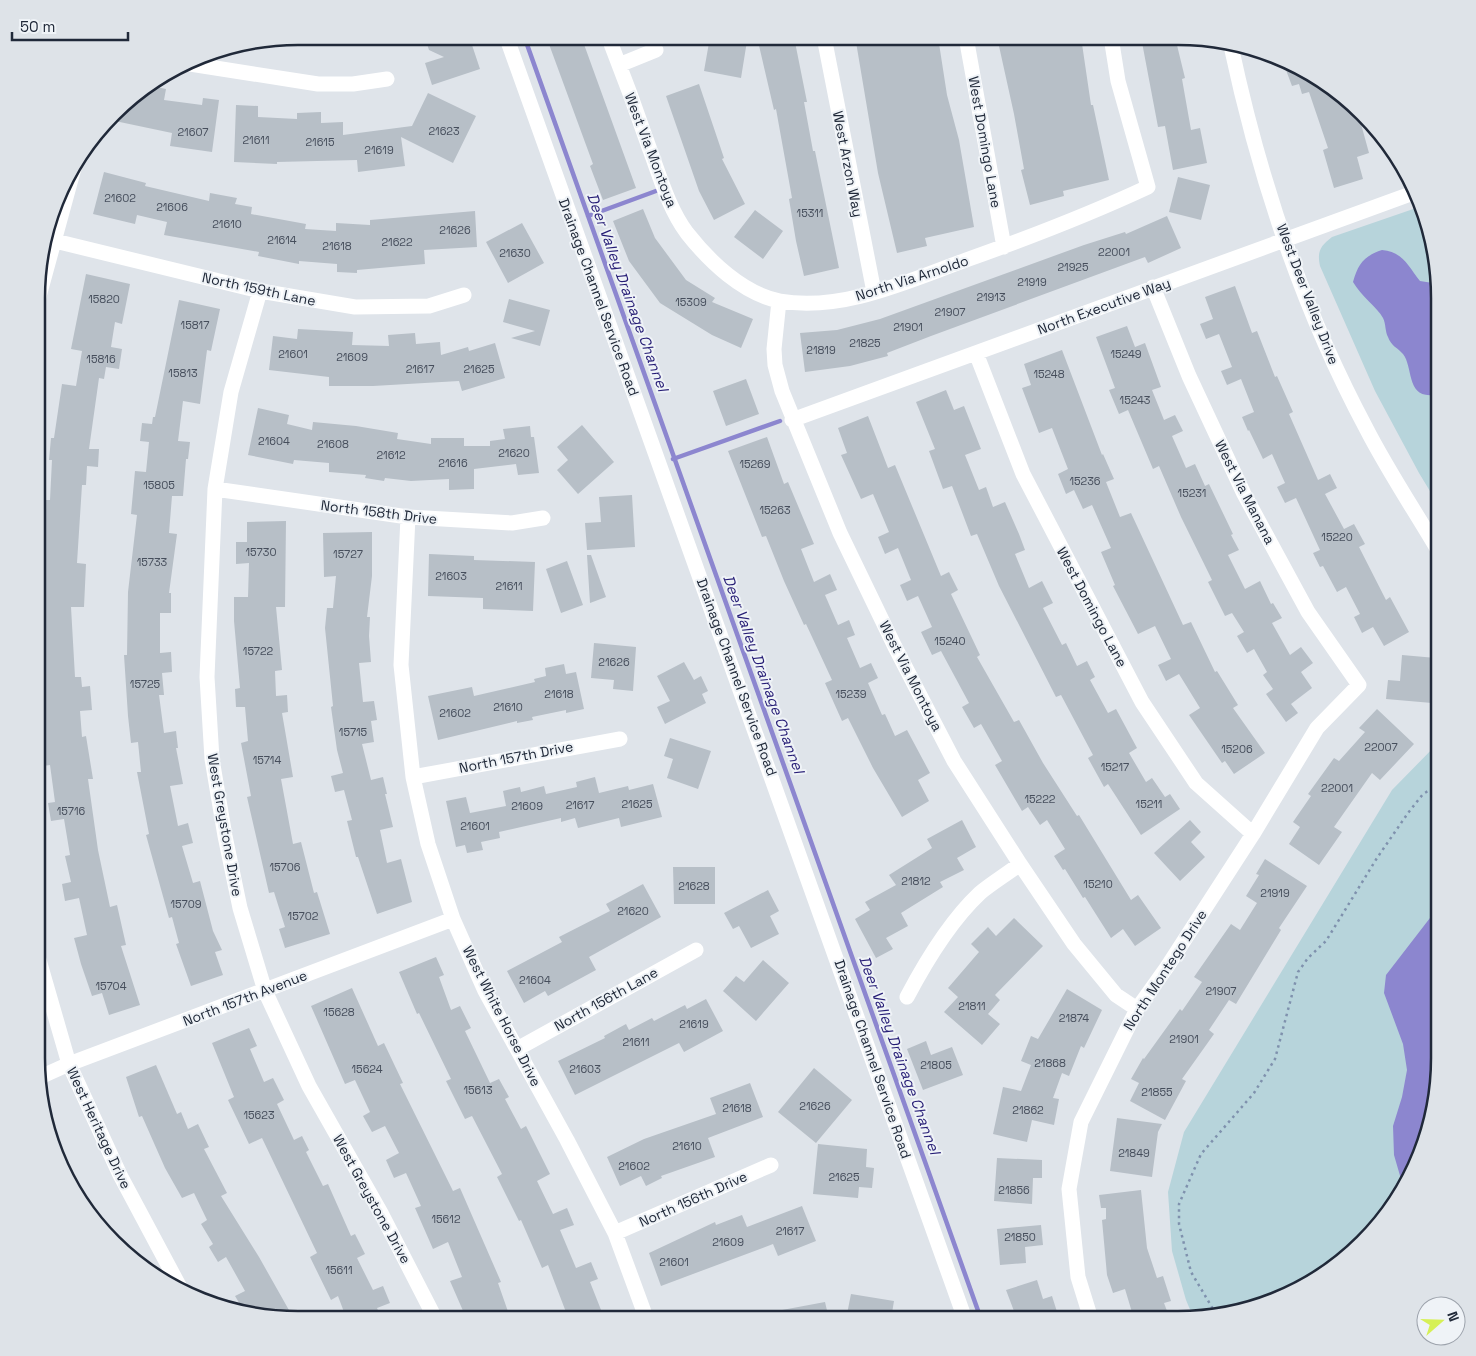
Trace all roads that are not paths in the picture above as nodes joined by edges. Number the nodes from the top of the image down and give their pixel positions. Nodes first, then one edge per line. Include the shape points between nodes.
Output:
1 (509, 45) edge
2 (611, 45) edge
3 (826, 45) edge
4 (967, 45) edge
5 (1112, 45) edge
6 (656, 50) dead end
7 (1232, 51) edge
8 (198, 65) edge
9 (619, 66) junction
10 (387, 79) dead end
11 (68, 193) edge
12 (1408, 193) edge
13 (687, 232) joint
14 (1285, 239) junction
15 (55, 242) junction
16 (1004, 246) junction
17 (47, 270) edge
18 (1153, 287) junction
19 (260, 292) junction
20 (874, 292) junction
21 (464, 295) dead end
22 (779, 301) junction
23 (976, 353) junction
24 (792, 420) junction
25 (215, 489) junction
26 (408, 518) junction
27 (543, 518) dead end
28 (1431, 538) edge
29 (1358, 685) joint
30 (620, 738) dead end
31 (413, 777) junction
32 (1253, 834) junction
33 (1020, 864) junction
34 (453, 920) junction
35 (696, 950) dead end
36 (45, 981) edge
37 (266, 991) junction
38 (907, 996) dead end
39 (1137, 1009) junction
40 (517, 1049) junction
41 (69, 1064) junction
42 (46, 1074) edge
43 (771, 1165) dead end
44 (615, 1233) junction
45 (177, 1280) edge
46 (431, 1311) edge
47 (644, 1311) edge
48 (962, 1311) edge
49 (1088, 1311) edge

1 - 48 street, Drainage Channel Service Road
2 - 9 street, West Via Montoya
3 - 20 street, West Arzon Way
4 - 16 street, West Domingo Lane
5 - 16 street, North Via Arnoldo via 1118,81 1148,187 1086,216
6 - 9 street
7 - 14 street, West Deer Valley Drive via 1244,107
8 - 10 street via 318,84 353,84
9 - 13 street, West Via Montoya via 664,187
11 - 15 street
12 - 14 street, North Executive Way
13 - 22 street, North Via Arnoldo via 728,275 754,292
14 - 18 street, North Executive Way
14 - 28 street, West Deer Valley Drive via 1321,334 1366,428
15 - 17 street
15 - 19 street, North 159th Lane
16 - 20 street, North Via Arnoldo
18 - 23 street, North Executive Way
18 - 29 street, West Via Manana via 1188,376 1244,494 1308,612
19 - 21 street, North 159th Lane via 355,307 429,306
19 - 25 street, West Greystone Drive via 232,392
20 - 22 street, North Via Arnoldo via 829,303
22 - 24 street, West Via Montoya via 775,365
23 - 24 street, North Executive Way
23 - 32 street, West Domingo Lane via 1023,474 1142,702 1196,783
24 - 33 street, West Via Montoya via 840,534 895,647 954,761
25 - 26 street, North 158th Drive
25 - 37 street, West Greystone Drive via 207,677 212,759 240,908
26 - 27 street, North 158th Drive via 512,523
26 - 31 street, West White Horse Drive via 401,665
29 - 32 street, North Montego Drive via 1318,728
30 - 31 street, North 157th Drive
31 - 34 street, West White Horse Drive via 428,844
32 - 39 street, North Montego Drive
33 - 38 street via 979,894 953,924
33 - 39 street, West Via Montoya via 1074,944 1116,995
34 - 37 street, North 157th Avenue
34 - 40 street, West White Horse Drive via 485,991
35 - 40 street, North 156th Lane
36 - 41 street, West Heritage Drive
37 - 41 street, North 157th Avenue
37 - 46 street, West Greystone Drive via 309,1086 381,1213
39 - 49 street, North Montego Drive via 1081,1122 1068,1189 1078,1277
40 - 44 street, West White Horse Drive
41 - 42 street, North 157th Avenue
41 - 45 street, West Heritage Drive via 120,1175
43 - 44 street, North 156th Drive
44 - 47 street, West White Horse Drive

